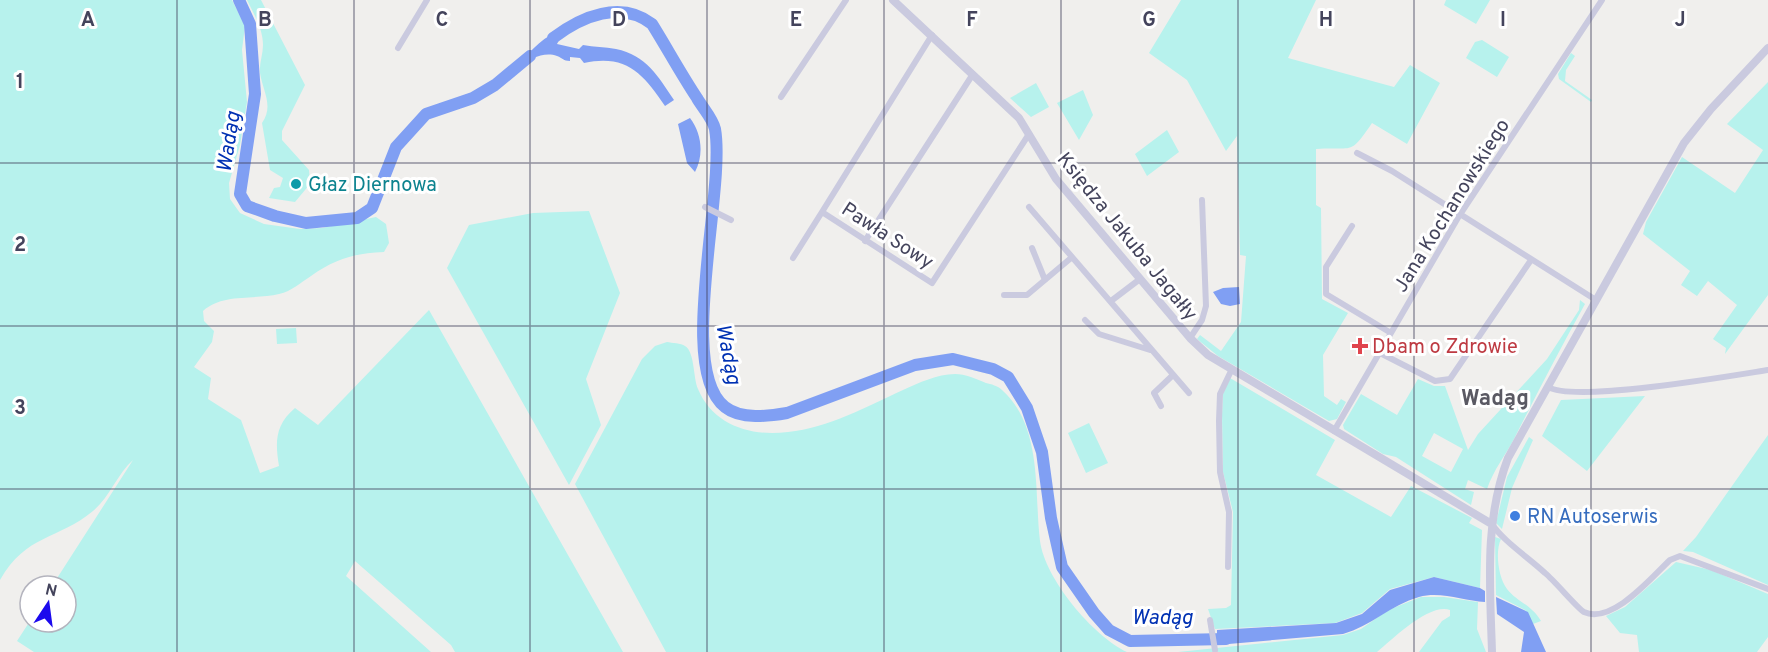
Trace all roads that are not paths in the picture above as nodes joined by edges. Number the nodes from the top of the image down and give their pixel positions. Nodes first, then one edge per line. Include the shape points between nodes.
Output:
1 (427, 0) edge
2 (846, 0) edge
3 (893, 0) edge
4 (1602, 0) edge
5 (932, 35) junction
6 (398, 48) dead end
7 (1768, 48) edge
8 (973, 74) junction
9 (781, 97) dead end
10 (1029, 134) junction
11 (1357, 153) dead end
12 (1202, 200) dead end
13 (705, 207) dead end
14 (1029, 207) dead end
15 (822, 212) junction
16 (1459, 216) junction
17 (731, 220) dead end
18 (1352, 226) dead end
19 (865, 241) junction
20 (1032, 248) dead end
21 (793, 258) dead end
22 (1071, 258) junction
23 (1531, 260) junction
24 (1140, 279) junction
25 (1045, 280) junction
26 (1004, 295) dead end
27 (1596, 300) junction
28 (1111, 301) junction
29 (1085, 320) dead end
30 (1133, 330) junction
31 (1391, 333) junction
32 (1190, 338) junction
33 (1125, 342) junction
34 (1151, 351) junction
35 (1380, 353) junction
36 (1231, 370) junction
37 (1768, 370) edge
38 (1173, 375) junction
39 (1548, 387) junction
40 (1189, 393) dead end
41 (1161, 406) dead end
42 (1334, 431) junction
43 (1490, 523) junction
44 (1228, 567) dead end
45 (1768, 590) edge
46 (1210, 621) dead end
47 (1215, 651) edge
48 (1492, 652) edge

1 - 6 street
2 - 9 street
3 - 5 street, Księdza Jakuba Jagałły
4 - 16 street, Jana Kochanowskiego
5 - 8 street, Księdza Jakuba Jagałły
5 - 15 street, Pawła Sowy
7 - 27 street via 1684,143
8 - 10 street, Księdza Jakuba Jagałły via 1006,103
8 - 19 street
10 - 19 street, Pawła Sowy via 932,283
10 - 24 street, Księdza Jakuba Jagałły via 1056,179
11 - 16 street via 1392,171
12 - 32 street, Księdza Jakuba Jagałły via 1206,306
13 - 17 street
14 - 22 street
15 - 19 street, Pawła Sowy
15 - 21 street
16 - 23 street
16 - 31 street, Jana Kochanowskiego
18 - 31 street via 1326,267 1326,294
20 - 25 street
22 - 25 street
22 - 28 street
23 - 27 street
23 - 35 street via 1450,379 1425,378
24 - 28 street
24 - 32 street, Księdza Jakuba Jagałły
25 - 26 street via 1027,296
27 - 39 street
28 - 30 street
29 - 33 street via 1099,334
30 - 33 street
30 - 34 street
31 - 35 street, Jana Kochanowskiego
32 - 36 street, Księdza Jakuba Jagałły
33 - 34 street
34 - 38 street
35 - 42 street, Jana Kochanowskiego
36 - 42 street, Księdza Jakuba Jagałły
36 - 44 street via 1220,394 1219,421 1220,472 1229,512
37 - 39 street via 1602,391
38 - 40 street
38 - 41 street via 1154,393
39 - 43 street via 1508,458
42 - 43 street, Księdza Jakuba Jagałły
43 - 45 street via 1583,611 1594,614 1609,612 1622,604 1670,560 1680,556
43 - 48 street
46 - 47 street

